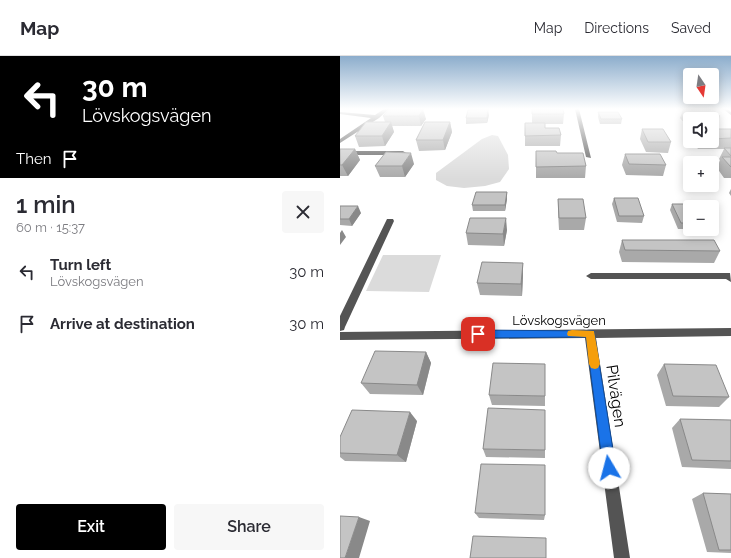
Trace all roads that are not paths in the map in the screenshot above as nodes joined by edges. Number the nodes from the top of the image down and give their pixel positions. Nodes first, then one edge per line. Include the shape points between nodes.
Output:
1 (353, 132) edge
2 (583, 132) edge
3 (340, 141) edge
4 (340, 153) edge
5 (403, 153) edge
6 (589, 156) dead end
7 (390, 221) dead end
8 (591, 276) dead end
9 (731, 279) edge
10 (340, 327) edge
11 (731, 332) edge
12 (590, 334) junction
13 (340, 336) edge
14 (622, 558) edge

1 - 3 street
2 - 6 street
4 - 5 street
7 - 10 street
8 - 9 street via 730,276
11 - 12 street, Lövskogsvägen
12 - 13 street, Lövskogsvägen
12 - 14 street, Pilvägen

